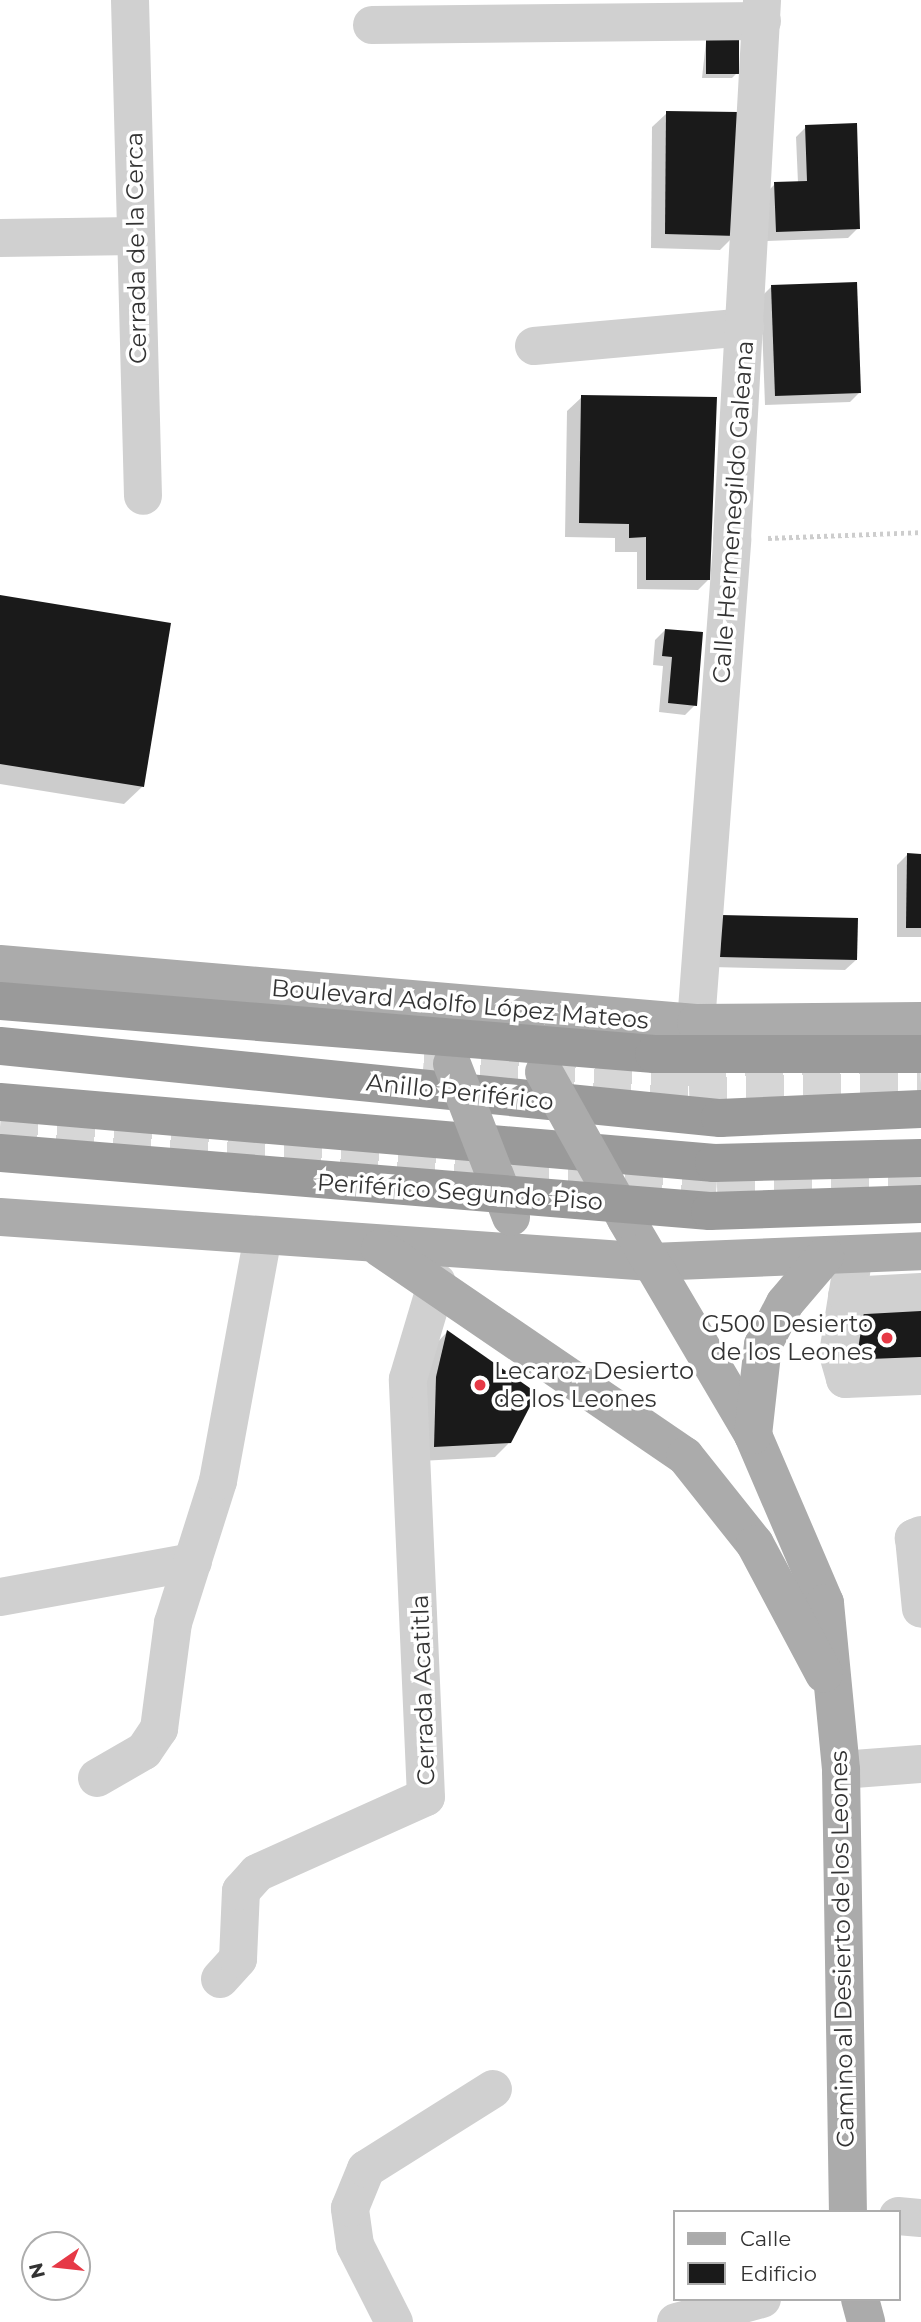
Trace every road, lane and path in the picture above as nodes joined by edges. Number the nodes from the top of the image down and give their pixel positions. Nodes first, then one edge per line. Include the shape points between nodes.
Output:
1 (130, 0) edge
2 (762, 10) edge
3 (372, 25) dead end
4 (135, 236) junction
5 (0, 238) edge
6 (745, 327) junction
7 (534, 346) dead end
8 (143, 496) dead end
9 (921, 532) edge
10 (732, 539) junction
11 (0, 964) edge
12 (0, 1001) edge
13 (430, 1004) junction
14 (511, 1010) junction
15 (921, 1021) edge
16 (696, 1023) junction
17 (0, 1046) edge
18 (921, 1054) edge
19 (0, 1102) edge
20 (921, 1110) edge
21 (0, 1153) edge
22 (921, 1158) edge
23 (921, 1204) edge
24 (0, 1217) edge
25 (263, 1237) junction
26 (379, 1247) junction
27 (921, 1251) edge
28 (525, 1253) junction
29 (840, 1255) junction
30 (651, 1262) junction
31 (437, 1282) junction
32 (921, 1292) edge
33 (847, 1296) junction
34 (921, 1376) edge
35 (753, 1435) junction
36 (921, 1535) edge
37 (193, 1562) junction
38 (0, 1597) edge
39 (921, 1609) edge
40 (830, 1686) junction
41 (921, 1763) edge
42 (841, 1770) junction
43 (97, 1777) dead end
44 (220, 1979) dead end
45 (493, 2089) dead end
46 (849, 2210) edge
47 (900, 2216) edge
48 (921, 2218) edge
49 (755, 2301) edge
50 (861, 2301) edge
51 (394, 2322) edge
52 (676, 2322) edge
53 (866, 2322) edge

1 - 4 street, Cerrada de la Cerca
2 - 3 street
2 - 6 street, Calle Hermenegildo Galeana
4 - 5 street
4 - 8 street, Cerrada de la Cerca
6 - 7 street
6 - 10 street, Calle Hermenegildo Galeana
9 - 10 path
10 - 16 street, Calle Hermenegildo Galeana
11 - 13 main road, Boulevard Adolfo López Mateos
12 - 18 highway, bridge via 654,1054
13 - 14 main road, Boulevard Adolfo López Mateos
13 - 28 main road, bridge
14 - 16 main road, Boulevard Adolfo López Mateos
14 - 30 main road, Camino al Desierto de los Leones, bridge
15 - 16 main road, Boulevard Adolfo López Mateos
17 - 20 highway, Anillo Periférico via 720,1118
19 - 22 highway, Anillo Periférico via 714,1163
21 - 23 highway, Periférico Segundo Piso, bridge via 710,1211
24 - 25 main road
25 - 26 main road
25 - 37 street via 218,1480
26 - 28 main road
26 - 31 main road, Camino al Desierto de los Leones
27 - 29 main road
28 - 30 main road
29 - 30 main road
29 - 33 street
29 - 35 main road via 785,1303 763,1345
30 - 35 main road, Camino al Desierto de los Leones
31 - 40 main road, Camino al Desierto de los Leones via 685,1456 755,1544
31 - 44 street, Cerrada Acatitla via 408,1379 426,1797 257,1873 242,1891 239,1959
32 - 33 street
33 - 34 street via 838,1354 845,1379
35 - 40 main road, Camino al Desierto de los Leones via 825,1603
36 - 39 street via 914,1538
37 - 38 street
37 - 43 street via 173,1623 159,1729 144,1751
40 - 42 main road, Camino al Desierto de los Leones
41 - 42 street
42 - 46 main road, Camino al Desierto de los Leones
45 - 51 street via 366,2169 350,2207 355,2245
47 - 48 street
49 - 52 street
50 - 53 main road

